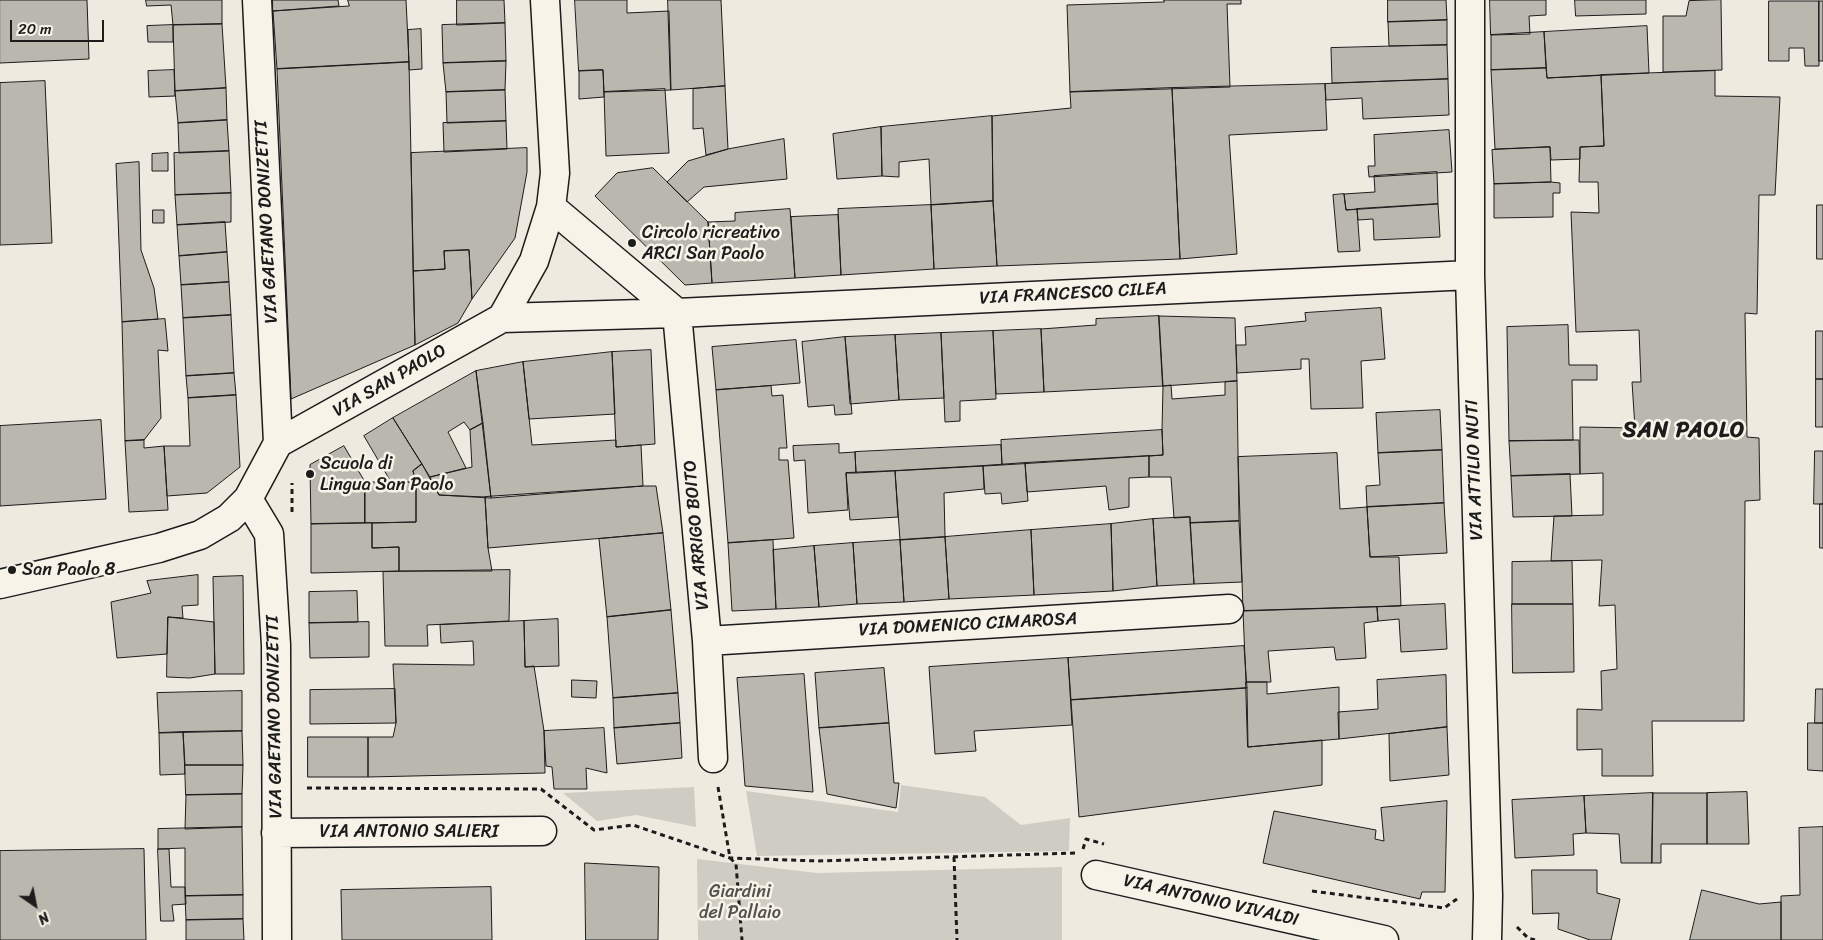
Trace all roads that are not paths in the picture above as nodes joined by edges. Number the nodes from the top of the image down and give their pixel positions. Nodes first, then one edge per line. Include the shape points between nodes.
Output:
1 (257, 0) edge
2 (546, 0) edge
3 (1470, 0) edge
4 (550, 207) junction
5 (1470, 275) junction
6 (677, 313) junction
7 (502, 318) junction
8 (273, 453) junction
9 (248, 499) junction
10 (0, 584) edge
11 (1229, 609) dead end
12 (707, 641) junction
13 (714, 758) road end
14 (542, 831) dead end
15 (276, 833) junction
16 (1096, 875) dead end
17 (277, 940) edge
18 (1384, 940) edge
19 (1487, 940) edge

1 - 8 street, VIA GAETANO DONIZETTI
2 - 4 street via 555,173
3 - 5 street, VIA ATTILIO NUTI
4 - 6 street
4 - 7 street via 534,261
5 - 6 street, VIA FRANCESCO CILEA
5 - 19 street, VIA ATTILIO NUTI
6 - 7 street, VIA FRANCESCO CILEA
6 - 12 street, VIA ARRIGO BOITO
7 - 8 street, VIA SAN PAOLO
8 - 9 street
9 - 10 street via 229,518 200,535 159,548
9 - 15 street, VIA GAETANO DONIZETTI via 269,534 276,646
11 - 12 street, VIA DOMENICO CIMAROSA
12 - 13 street, VIA ARRIGO BOITO
14 - 15 street, VIA ANTONIO SALIERI
15 - 17 street, VIA GAETANO DONIZETTI
16 - 18 street, VIA ANTONIO VIVALDI

